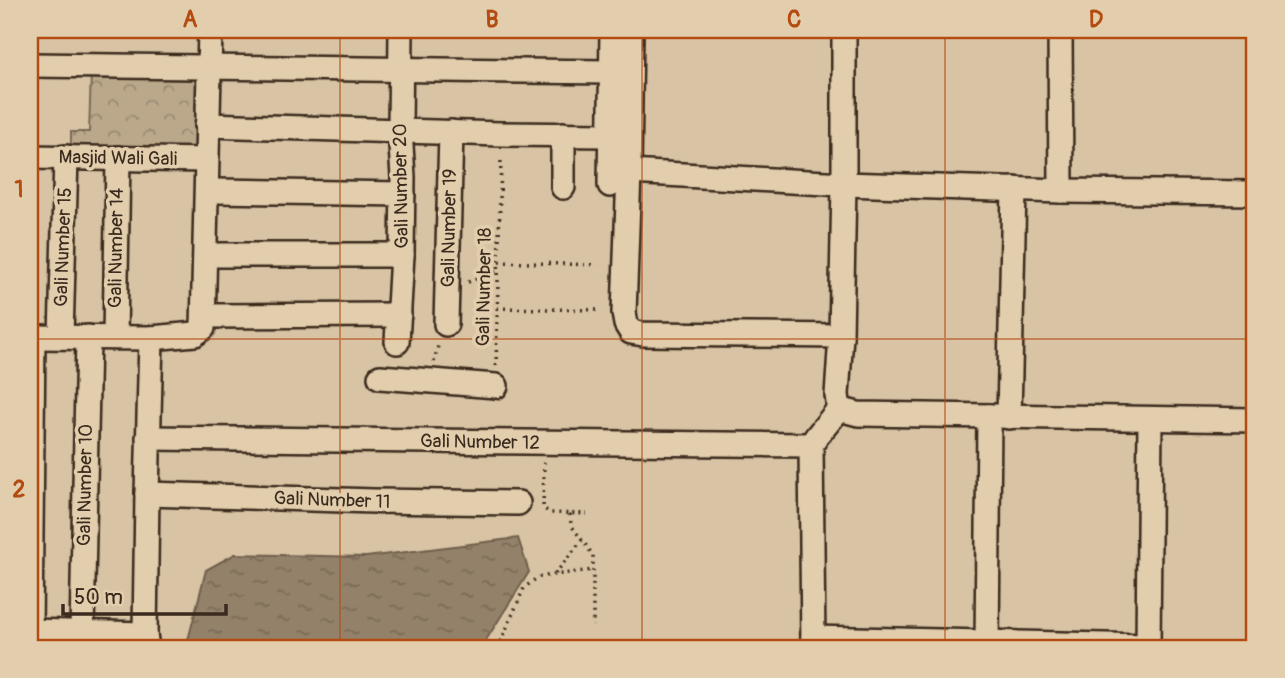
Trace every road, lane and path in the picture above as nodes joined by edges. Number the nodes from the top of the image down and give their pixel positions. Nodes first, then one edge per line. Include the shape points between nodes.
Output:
1 (211, 30) edge
2 (401, 30) edge
3 (612, 30) edge
4 (631, 30) edge
5 (844, 30) edge
6 (1060, 30) edge
7 (30, 65) edge
8 (209, 68) junction
9 (401, 69) junction
10 (611, 72) junction
11 (207, 125) junction
12 (400, 130) junction
13 (451, 132) junction
14 (501, 134) junction
15 (563, 134) junction
16 (610, 135) junction
17 (30, 157) edge
18 (66, 157) junction
19 (118, 158) junction
20 (206, 160) junction
21 (629, 172) junction
22 (844, 184) junction
23 (610, 185) dead end
24 (563, 187) dead end
25 (1014, 189) junction
26 (216, 191) dead end
27 (1061, 191) junction
28 (403, 194) junction
29 (1255, 194) edge
30 (219, 255) dead end
31 (402, 255) junction
32 (499, 262) junction
33 (597, 265) dead end
34 (499, 270) junction
35 (447, 289) junction
36 (497, 308) junction
37 (597, 310) dead end
38 (399, 315) junction
39 (204, 316) junction
40 (446, 324) joint
41 (841, 335) junction
42 (31, 337) edge
43 (61, 337) junction
44 (88, 337) junction
45 (115, 337) junction
46 (151, 338) junction
47 (397, 342) dead end
48 (380, 377) dead end
49 (431, 381) junction
50 (496, 386) joint
51 (839, 409) junction
52 (999, 416) junction
53 (1150, 419) junction
54 (1255, 420) edge
55 (148, 438) junction
56 (545, 442) junction
57 (811, 445) junction
58 (146, 494) junction
59 (517, 503) dead end
60 (570, 513) junction
61 (587, 513) dead end
62 (582, 540) junction
63 (593, 570) junction
64 (554, 575) junction
65 (593, 626) dead end
66 (30, 631) edge
67 (82, 632) junction
68 (146, 641) edge
69 (813, 643) edge
70 (987, 645) edge
71 (1148, 647) edge
72 (498, 648) edge

1 - 8 street
2 - 9 street, Gali Number 20
3 - 10 street
4 - 21 street
5 - 22 street
6 - 27 street
7 - 8 street
8 - 9 street
8 - 11 street
9 - 10 street
9 - 12 street, Gali Number 20
10 - 16 street
11 - 12 street
11 - 20 street
12 - 13 street
12 - 28 street, Gali Number 20
13 - 14 street
13 - 35 street, Gali Number 19
14 - 15 street
14 - 32 path, Gali Number 18
15 - 16 street
15 - 24 street
16 - 23 street
17 - 18 street, Masjid Wali Gali
18 - 19 street, Masjid Wali Gali
18 - 43 street, Gali Number 15
19 - 20 street, Masjid Wali Gali
19 - 45 street, Gali Number 14
20 - 39 street
21 - 22 street
21 - 41 street via 624,313 631,332
22 - 25 street
22 - 41 street
25 - 27 street
25 - 52 street
26 - 28 street
27 - 29 street
28 - 31 street, Gali Number 20
30 - 31 street
31 - 38 street, Gali Number 20
32 - 33 path
32 - 34 path, Gali Number 18
34 - 35 path
34 - 36 path, Gali Number 18
35 - 40 street, Gali Number 19
36 - 37 path
36 - 50 path, Gali Number 18
38 - 39 street
38 - 47 street, Gali Number 20
39 - 46 street via 203,328 195,334
40 - 49 path via 435,352
41 - 51 street
42 - 43 street
42 - 66 street
43 - 44 street
44 - 45 street
44 - 67 street, Gali Number 10
45 - 46 street
46 - 55 street
48 - 49 street
49 - 50 street
51 - 52 street via 858,414
51 - 57 street
52 - 53 street
52 - 70 street
53 - 54 street
53 - 71 street
55 - 56 street, Gali Number 12
55 - 58 street
56 - 57 street, Gali Number 12
56 - 60 path via 543,508 550,513
57 - 69 street
58 - 59 street, Gali Number 11
58 - 68 street
60 - 61 path
60 - 62 path via 571,526
62 - 63 path via 593,555
62 - 64 path
63 - 64 path
63 - 65 path
64 - 72 path via 538,577 524,588
66 - 67 street
67 - 68 street
69 - 70 street
70 - 71 street

